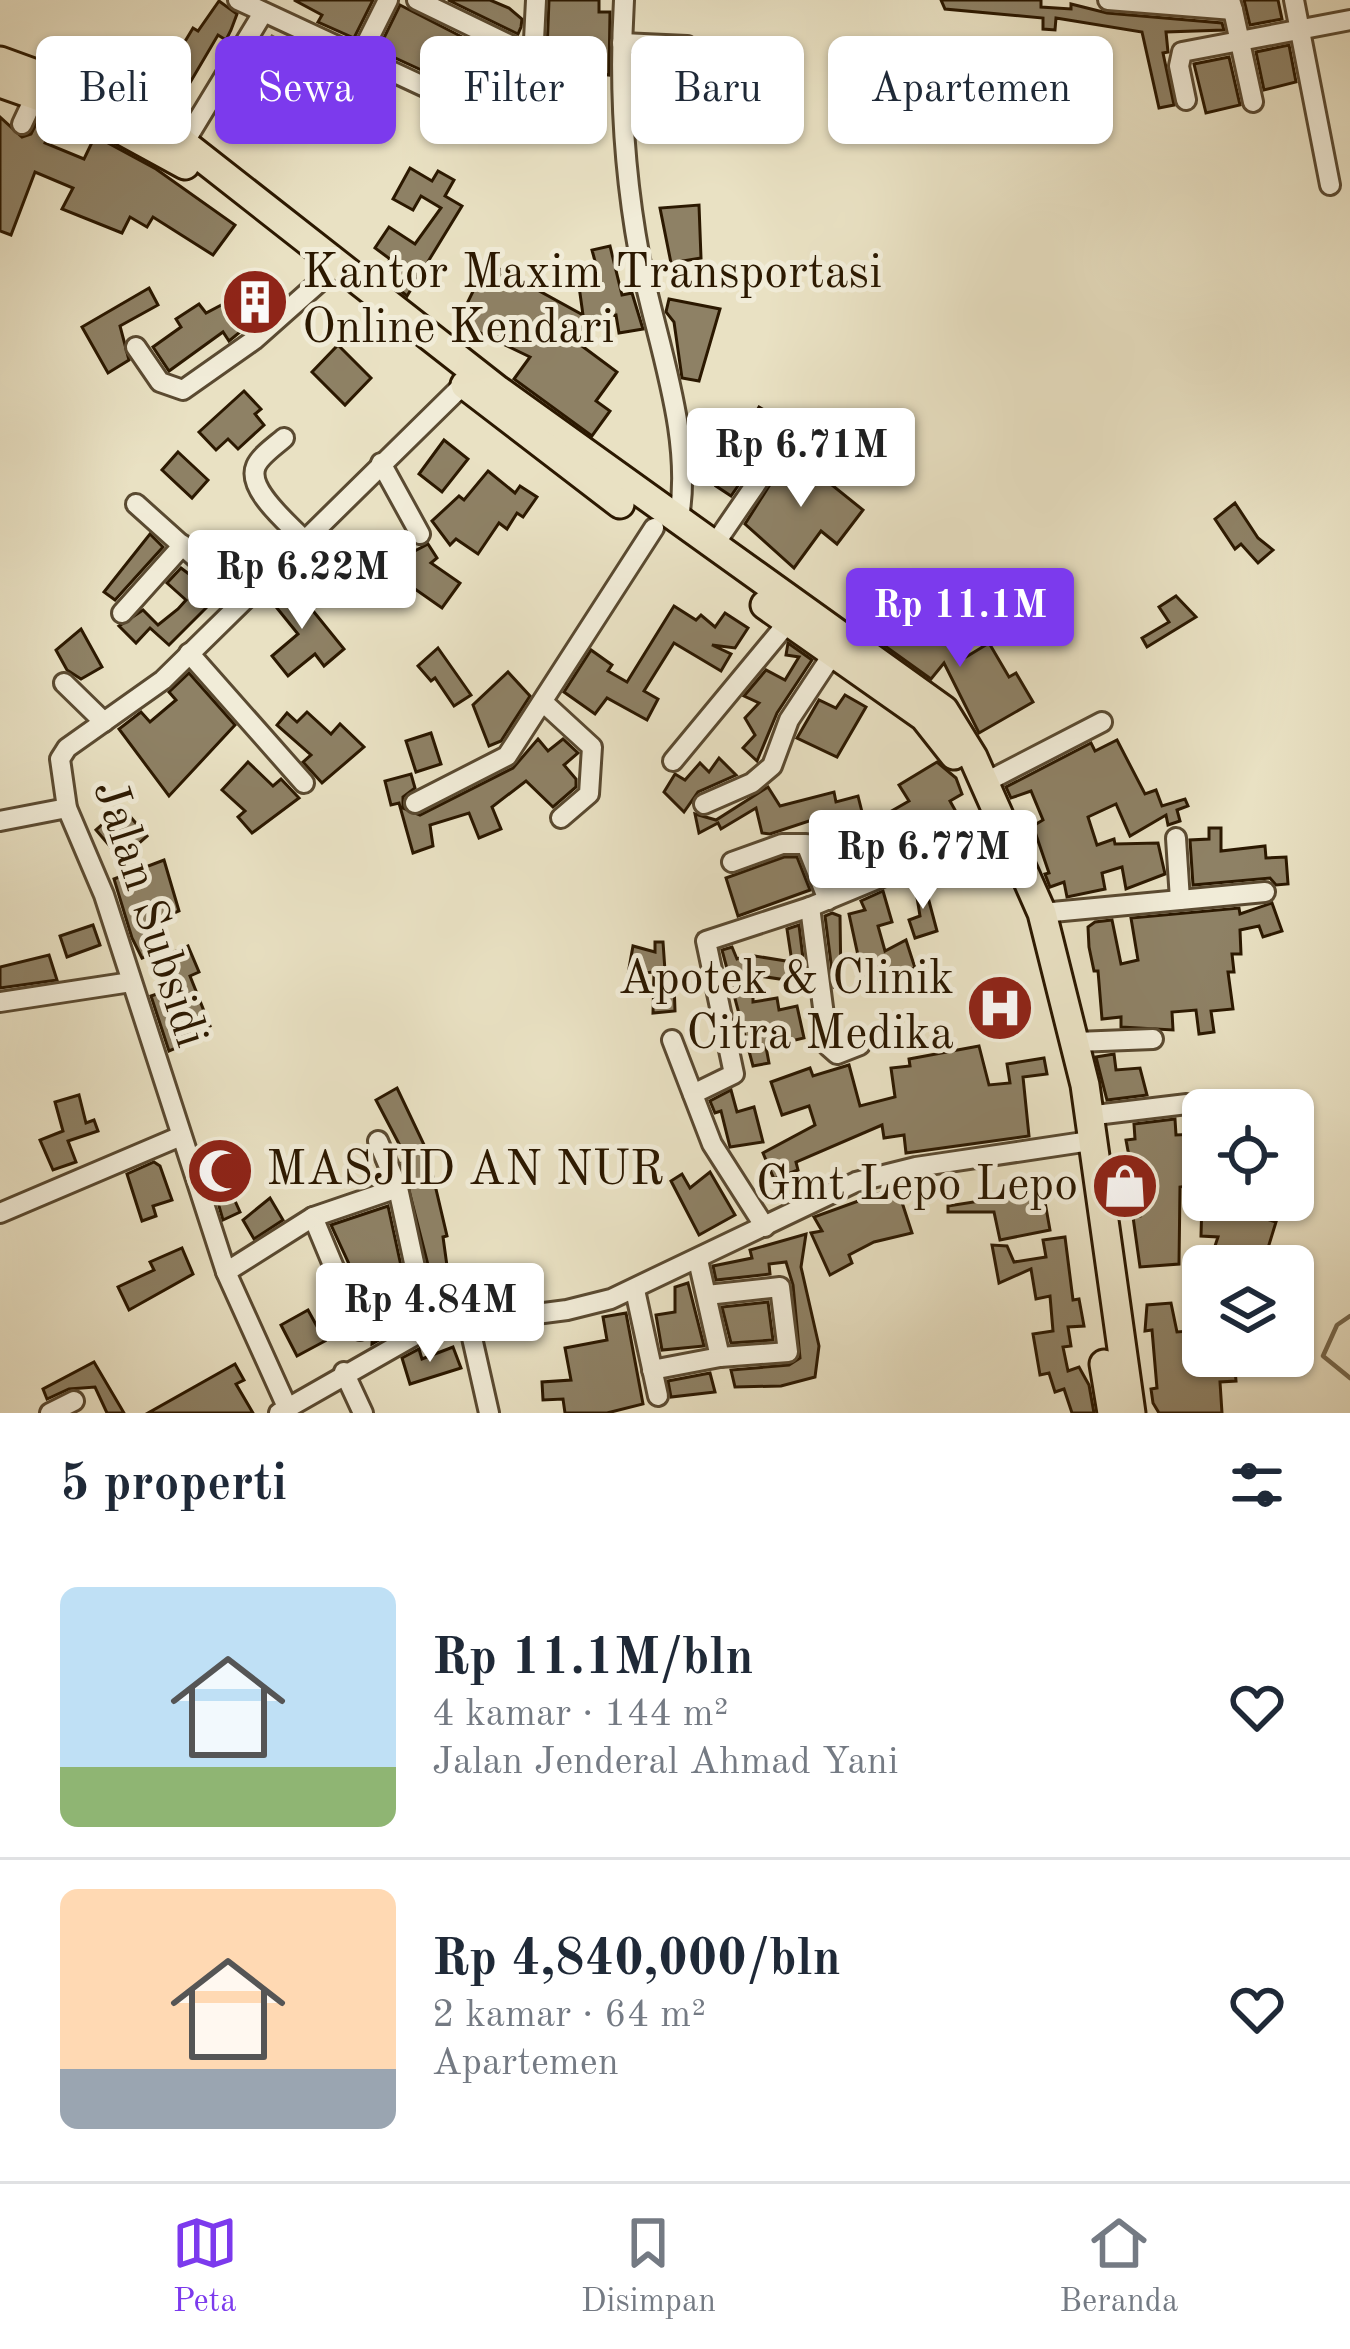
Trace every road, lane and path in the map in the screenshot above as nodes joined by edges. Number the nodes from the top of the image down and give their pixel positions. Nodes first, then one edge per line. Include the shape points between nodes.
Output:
1 (238, 0) edge
2 (388, 0) edge
3 (417, 0) edge
4 (536, 0) edge
5 (624, 0) edge
6 (1108, 0) edge
7 (1294, 0) edge
8 (1232, 5) edge
9 (263, 13) junction
10 (1350, 20) edge
11 (1301, 29) junction
12 (312, 36) edge
13 (370, 36) edge
14 (492, 36) edge
15 (534, 36) edge
16 (1240, 41) junction
17 (622, 44) junction
18 (631, 44) edge
19 (0, 61) edge
20 (36, 74) edge
21 (0, 83) edge
22 (36, 94) joint
23 (1186, 100) dead end
24 (1253, 102) dead end
25 (22, 124) dead end
26 (191, 131) edge
27 (150, 144) edge
28 (185, 144) edge
29 (1330, 185) dead end
30 (277, 226) junction
31 (319, 262) junction
32 (365, 299) junction
33 (136, 346) dead end
34 (464, 384) junction
35 (284, 438) dead end
36 (782, 446) dead end
37 (381, 463) junction
38 (136, 504) dead end
39 (666, 526) junction
40 (420, 534) dead end
41 (302, 538) junction
42 (183, 545) junction
43 (712, 548) junction
44 (244, 599) junction
45 (122, 613) dead end
46 (789, 621) junction
47 (834, 652) junction
48 (189, 653) junction
49 (64, 683) dead end
50 (543, 702) junction
51 (104, 722) junction
52 (1102, 722) dead end
53 (673, 761) dead end
54 (304, 783) dead end
55 (983, 783) junction
56 (415, 803) dead end
57 (704, 804) dead end
58 (67, 808) junction
59 (561, 818) dead end
60 (0, 821) edge
61 (991, 832) junction
62 (1176, 838) dead end
63 (732, 862) dead end
64 (1264, 892) dead end
65 (1180, 900) junction
66 (819, 903) junction
67 (1042, 914) junction
68 (131, 982) junction
69 (0, 1003) edge
70 (1153, 1039) dead end
71 (672, 1040) dead end
72 (1076, 1042) junction
73 (860, 1045) dead end
74 (693, 1094) junction
75 (1182, 1105) edge
76 (1083, 1134) junction
77 (181, 1136) junction
78 (378, 1141) dead end
79 (398, 1188) junction
80 (0, 1214) edge
81 (313, 1217) junction
82 (765, 1226) junction
83 (698, 1260) junction
84 (226, 1272) junction
85 (635, 1290) junction
86 (706, 1295) junction
87 (468, 1319) junction
88 (428, 1328) junction
89 (360, 1330) dead end
90 (720, 1357) junction
91 (652, 1370) junction
92 (344, 1372) junction
93 (658, 1396) dead end
94 (74, 1401) dead end
95 (283, 1410) edge
96 (50, 1413) edge
97 (363, 1413) edge
98 (489, 1413) edge
99 (1112, 1413) edge
100 (1131, 1413) edge

1 - 9 street
2 - 13 street
3 - 14 street
4 - 15 street
5 - 17 street
6 - 8 street
7 - 11 street
8 - 16 street
9 - 12 street
9 - 26 street
10 - 11 street
11 - 16 street
11 - 29 street
16 - 23 street via 1182,52
16 - 24 street
17 - 18 street
17 - 39 street via 631,196 676,437
19 - 20 highway
21 - 22 highway
22 - 25 street
27 - 30 highway
28 - 30 highway
30 - 31 highway
31 - 32 highway
31 - 33 street via 254,340 184,390 160,382
32 - 34 highway
32 - 39 highway
34 - 37 street, Jalan Subsidi
34 - 39 highway
35 - 41 street via 255,474
36 - 43 street
37 - 40 street
37 - 41 street, Jalan Subsidi
38 - 42 street
39 - 43 highway
39 - 46 highway
39 - 50 street
41 - 44 street, Jalan Subsidi
42 - 44 street
42 - 45 street
43 - 55 highway via 931,699 964,740
44 - 48 street, Jalan Subsidi
46 - 47 highway
46 - 53 street
47 - 57 street via 790,720 772,766
47 - 61 highway via 938,732
48 - 51 street, Jalan Subsidi
48 - 54 street
49 - 51 street
50 - 56 street via 508,756
50 - 59 street via 592,747 589,794
51 - 58 street, Jalan Subsidi via 62,753
52 - 55 street
55 - 67 highway
58 - 60 street
58 - 68 street, Jalan Subsidi
61 - 66 street
61 - 76 highway via 1030,923
62 - 65 street
63 - 66 street via 806,844
64 - 65 street
65 - 67 street
66 - 73 street via 828,1046 837,1054
66 - 74 street via 706,941 734,1074
67 - 72 highway
68 - 69 street
68 - 77 street, Jalan Subsidi
70 - 72 street
71 - 74 street
72 - 76 highway
74 - 82 street via 712,1144
75 - 76 street
76 - 82 street via 884,1174
76 - 99 highway
76 - 100 highway
77 - 80 street
77 - 84 street, Jalan Subsidi
78 - 79 street
79 - 81 street
79 - 88 street
81 - 84 street
81 - 89 street
82 - 83 street
83 - 85 street
83 - 86 street
84 - 95 street, Jalan Subsidi
85 - 87 street via 567,1310
85 - 91 street
86 - 90 street
86 - 90 street via 776,1286 784,1295 788,1352
87 - 88 street
87 - 98 street
88 - 92 street
90 - 91 street
91 - 93 street
92 - 95 street
92 - 97 street
94 - 96 street

